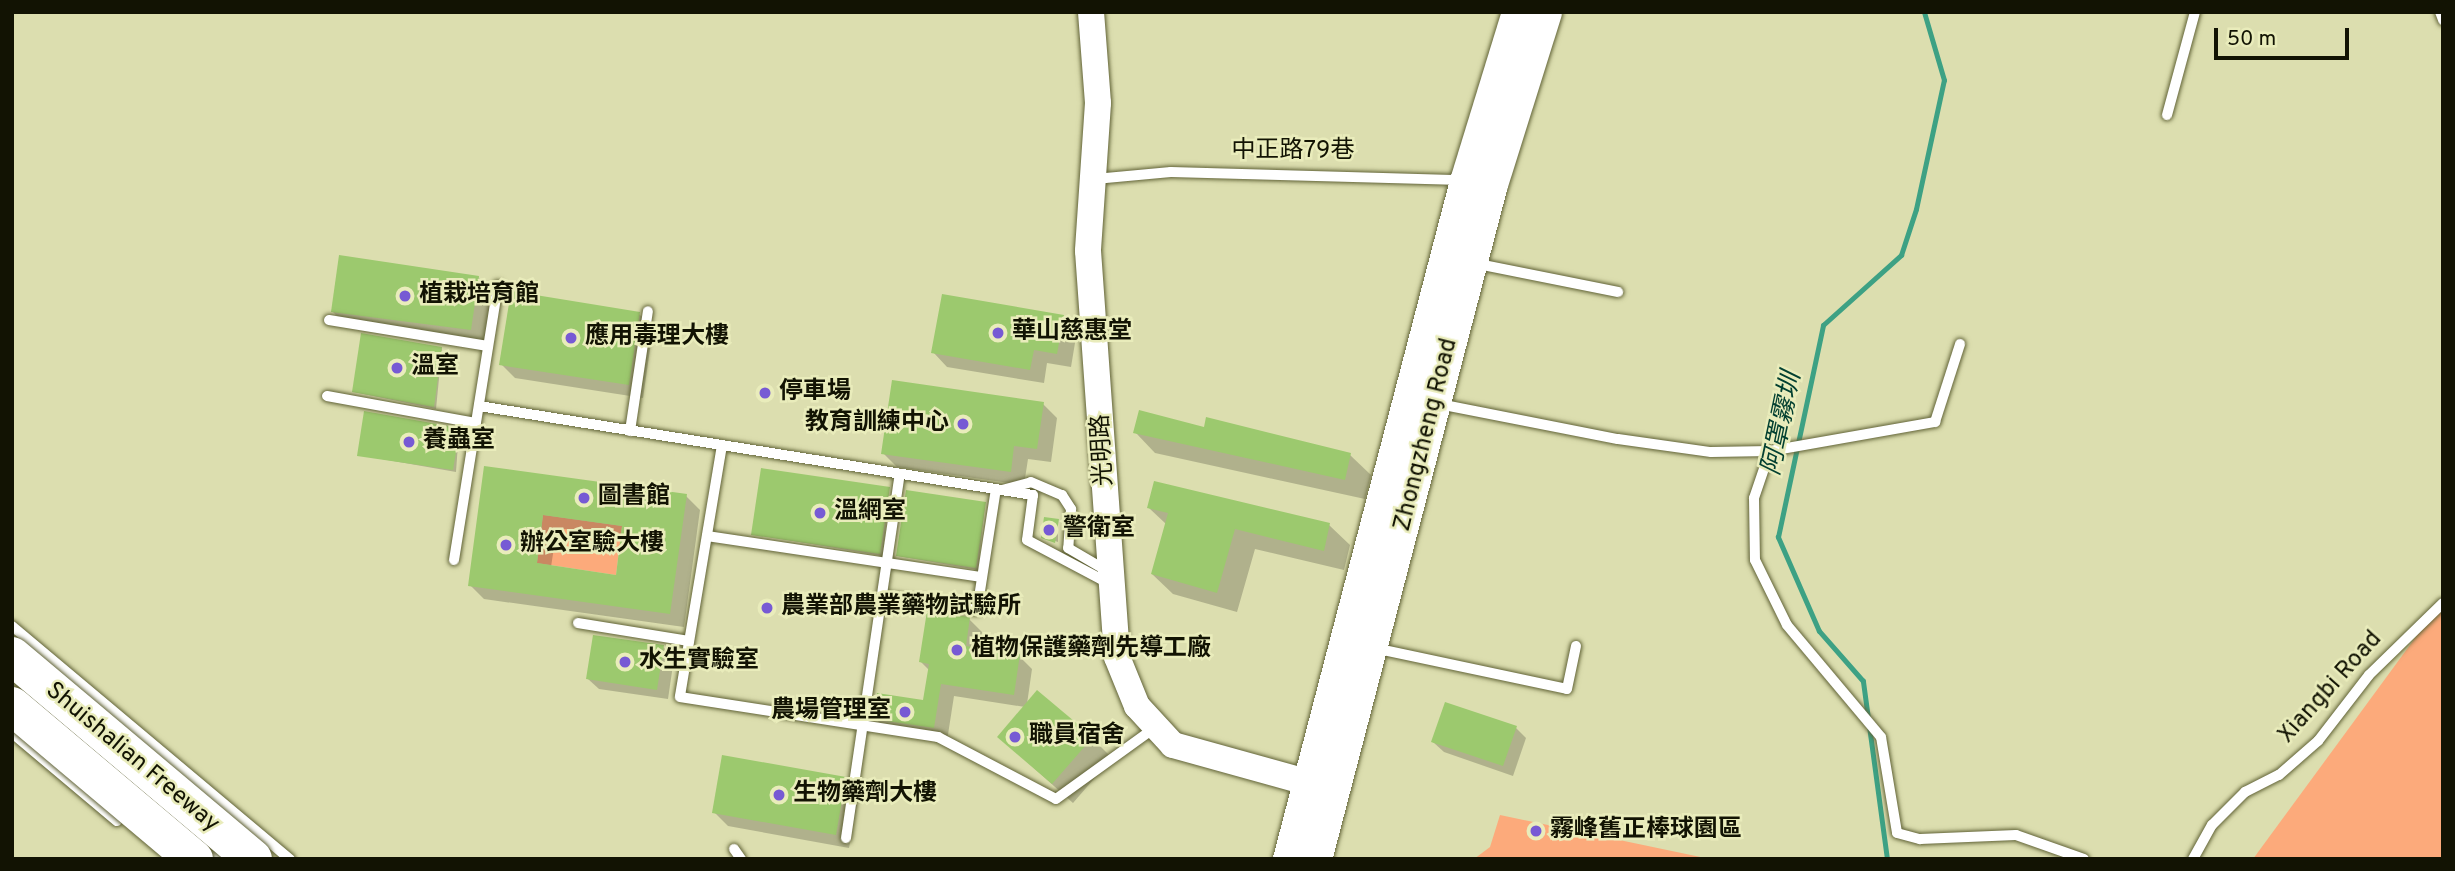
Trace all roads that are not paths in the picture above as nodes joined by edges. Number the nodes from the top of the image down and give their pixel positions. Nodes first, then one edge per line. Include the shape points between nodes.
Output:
1 (1091, 12) edge
2 (1518, 12) edge
3 (1545, 12) edge
4 (2195, 12) edge
5 (2440, 12) edge
6 (2443, 20) edge
7 (2167, 115) dead end
8 (1095, 179) junction
9 (1479, 183) junction
10 (1470, 262) junction
11 (498, 286) dead end
12 (1618, 292) dead end
13 (648, 311) dead end
14 (329, 320) dead end
15 (1960, 344) dead end
16 (488, 346) junction
17 (327, 396) dead end
18 (1436, 404) junction
19 (479, 406) junction
20 (476, 423) junction
21 (630, 431) junction
22 (722, 445) junction
23 (1770, 451) junction
24 (900, 474) junction
25 (999, 489) junction
26 (707, 536) junction
27 (454, 560) dead end
28 (887, 564) junction
29 (982, 578) junction
30 (1110, 579) junction
31 (882, 596) junction
32 (2443, 603) edge
33 (578, 623) dead end
34 (12, 626) edge
35 (689, 641) junction
36 (1576, 646) dead end
37 (1371, 647) junction
38 (12, 656) edge
39 (12, 680) edge
40 (12, 706) edge
41 (124, 724) junction
42 (863, 726) junction
43 (1153, 729) junction
44 (12, 733) edge
45 (99, 751) junction
46 (69, 779) junction
47 (1319, 787) junction
48 (117, 821) dead end
49 (846, 838) dead end
50 (194, 859) edge
51 (223, 859) edge
52 (253, 859) edge
53 (290, 859) edge
54 (1289, 859) edge
55 (1315, 859) edge
56 (2084, 859) edge
57 (2193, 859) edge

1 - 8 street, 光明路
2 - 9 main road, Zhongzheng Road
3 - 9 main road, Zhongzheng Road
4 - 7 lane
5 - 6 lane
8 - 9 lane, 中正路79巷 via 1171,172 1307,172
8 - 30 street, 光明路 via 1088,251
9 - 10 main road, Zhongzheng Road
9 - 47 main road, Zhongzheng Road
10 - 12 lane
10 - 18 main road, Zhongzheng Road
11 - 16 lane
13 - 21 lane
14 - 16 lane
15 - 23 lane via 1935,422
16 - 19 lane
17 - 20 lane
18 - 23 lane via 1618,439 1711,452
18 - 37 main road, Zhongzheng Road
19 - 20 lane
19 - 21 lane
20 - 27 lane
21 - 22 lane
22 - 24 lane
22 - 26 lane
23 - 56 lane via 1754,498 1755,560 1787,625 1881,737 1897,833 1920,839 2016,835
24 - 25 lane
24 - 28 lane
25 - 29 lane
25 - 30 lane via 1033,495 1027,540
25 - 30 lane via 1031,482 1062,495 1072,509 1071,551
26 - 28 lane
26 - 35 lane
28 - 29 lane
28 - 31 lane
29 - 31 lane via 977,610
30 - 43 street, 光明路 via 1117,657
31 - 42 lane
32 - 57 lane, Xiangbi Road via 2368,675 2318,741 2279,775 2245,792 2212,825
33 - 35 lane
34 - 41 lane
35 - 42 lane via 680,697
36 - 37 lane via 1567,689
37 - 47 main road, Zhongzheng Road
38 - 52 highway, Shuishalian Freeway, bridge
39 - 45 street
40 - 50 highway, Shuishalian Freeway, bridge
41 - 45 lane
41 - 53 lane
42 - 43 lane via 937,737 1056,799
42 - 49 lane
43 - 47 street via 1173,745
44 - 46 lane
45 - 46 lane
45 - 51 street
46 - 48 lane
47 - 54 main road, Zhongzheng Road
47 - 55 main road, Zhongzheng Road

